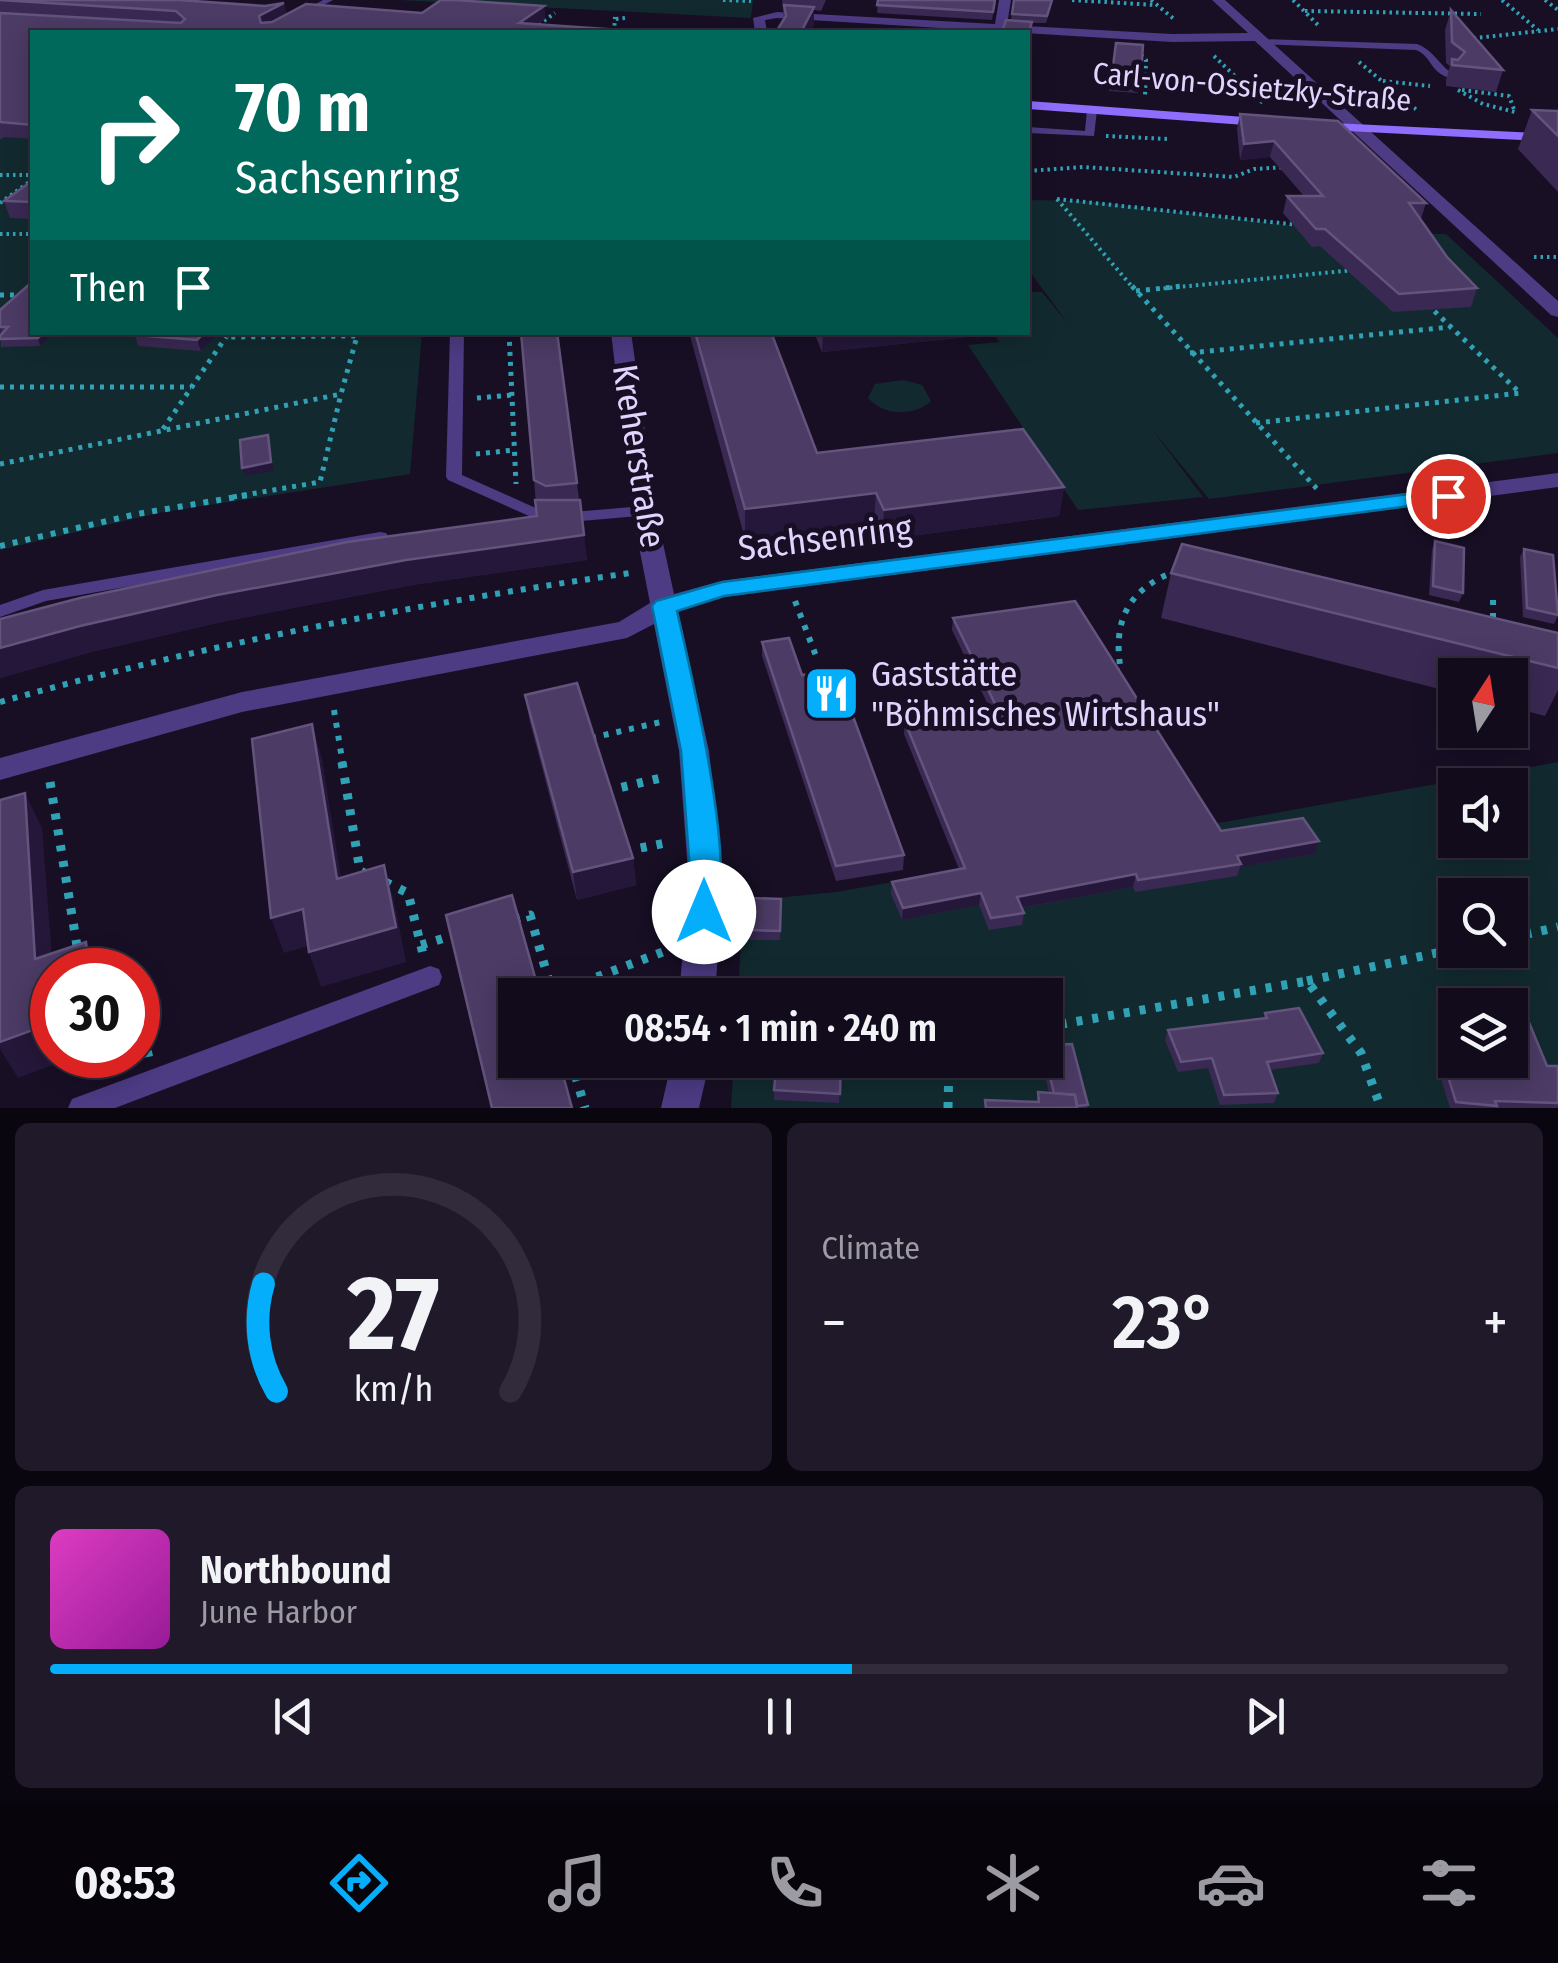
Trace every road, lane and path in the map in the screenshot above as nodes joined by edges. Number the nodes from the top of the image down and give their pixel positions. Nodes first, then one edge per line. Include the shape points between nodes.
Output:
1 (328, 0) edge
2 (1005, 0) edge
3 (1072, 0) edge
4 (1218, 0) edge
5 (1502, 0) edge
6 (1545, 0) edge
7 (1155, 4) dead end
8 (1558, 10) edge
9 (1304, 11) dead end
10 (554, 13) dead end
11 (1481, 14) dead end
12 (626, 18) dead end
13 (1001, 26) junction
14 (1558, 29) edge
15 (272, 30) edge
16 (531, 30) edge
17 (614, 30) edge
18 (761, 30) edge
19 (1539, 31) junction
20 (1194, 38) junction
21 (1140, 40) junction
22 (1257, 40) junction
23 (1338, 44) junction
24 (1417, 48) junction
25 (1450, 74) edge
26 (1382, 81) junction
27 (1439, 87) dead end
28 (1030, 96) edge
29 (1467, 98) joint
30 (1264, 104) dead end
31 (1030, 105) edge
32 (1144, 105) junction
33 (1092, 110) junction
34 (1404, 112) dead end
35 (1348, 120) junction
36 (1030, 130) edge
37 (1364, 130) junction
38 (1472, 133) junction
39 (1090, 134) junction
40 (1558, 138) edge
41 (1177, 139) dead end
42 (1302, 166) edge
43 (1030, 172) edge
44 (0, 175) edge
45 (30, 178) edge
46 (30, 180) edge
47 (0, 203) edge
48 (1316, 226) edge
49 (0, 234) edge
50 (30, 234) edge
51 (1558, 256) edge
52 (1528, 257) dead end
53 (1361, 270) edge
54 (1136, 291) junction
55 (0, 295) edge
56 (30, 295) edge
57 (1426, 303) edge
58 (1558, 310) edge
59 (1450, 327) junction
60 (227, 335) edge
61 (293, 335) edge
62 (456, 335) edge
63 (509, 335) edge
64 (621, 335) edge
65 (1189, 353) junction
66 (192, 387) junction
67 (0, 388) edge
68 (341, 394) junction
69 (512, 395) junction
70 (456, 400) junction
71 (1256, 423) junction
72 (163, 429) junction
73 (514, 450) junction
74 (454, 457) junction
75 (0, 464) edge
76 (1558, 480) edge
77 (517, 505) junction
78 (1335, 510) junction
79 (644, 511) junction
80 (380, 537) edge
81 (0, 546) edge
82 (656, 569) junction
83 (1192, 569) edge
84 (1493, 600) dead end
85 (664, 606) junction
86 (0, 611) edge
87 (1493, 632) edge
88 (808, 633) dead end
89 (816, 656) dead end
90 (1103, 674) edge
91 (0, 702) edge
92 (687, 716) junction
93 (336, 725) dead end
94 (589, 738) edge
95 (0, 769) edge
96 (696, 770) junction
97 (606, 791) edge
98 (53, 799) dead end
99 (702, 835) junction
100 (626, 851) edge
101 (494, 925) edge
102 (1558, 928) edge
103 (476, 930) edge
104 (1528, 934) edge
105 (701, 938) junction
106 (421, 945) junction
107 (77, 948) edge
108 (1438, 953) edge
109 (430, 977) joint
110 (548, 978) edge
111 (595, 978) edge
112 (697, 978) edge
113 (1307, 980) junction
114 (1063, 1024) edge
115 (153, 1078) edge
116 (576, 1078) edge
117 (687, 1078) edge
118 (949, 1078) edge
119 (154, 1084) junction
120 (82, 1108) edge
121 (585, 1108) edge
122 (680, 1108) edge
123 (948, 1108) edge
124 (1381, 1108) edge

1 - 15 lane
2 - 13 street
3 - 7 path
4 - 22 street
5 - 19 path
6 - 8 path
9 - 11 path
10 - 16 path
12 - 17 path via 615,18
13 - 18 street via 761,16
13 - 21 street
14 - 19 path
19 - 24 path
20 - 21 street
20 - 22 street
20 - 30 path
21 - 32 path
22 - 23 lane
22 - 35 street
23 - 24 lane
23 - 26 path
24 - 25 lane
26 - 27 path
26 - 34 path via 1420,112
28 - 32 street, Carl-von-Ossietzky-Straße
29 - 29 path via 1483,104 1516,112 1509,96 1458,90
31 - 33 street, Carl-von-Ossietzky-Straße
32 - 35 street, Carl-von-Ossietzky-Straße
33 - 37 street, Carl-von-Ossietzky-Straße
33 - 39 lane
35 - 37 street
35 - 38 street, Carl-von-Ossietzky-Straße
36 - 39 lane
37 - 38 street, Carl-von-Ossietzky-Straße
37 - 58 street
38 - 40 street, Carl-von-Ossietzky-Straße
39 - 41 path
42 - 43 path via 1254,168 1234,178 1083,167
44 - 45 path
46 - 47 path
48 - 54 path via 1056,199
49 - 50 path
51 - 52 path
53 - 54 path
54 - 65 path
55 - 56 path
57 - 59 path
59 - 65 path
59 - 71 path via 1520,394
60 - 66 path
61 - 68 path via 358,336
62 - 70 lane
63 - 69 path
64 - 79 street, Kreherstraße
65 - 71 path
66 - 67 path
66 - 72 path
68 - 72 path
68 - 81 path via 320,482
69 - 70 path
69 - 73 path
70 - 74 lane
71 - 78 path
72 - 75 path
73 - 74 path
73 - 77 path
74 - 77 lane via 454,476
76 - 78 street, Sachsenring
77 - 79 lane via 547,519
78 - 85 street, Sachsenring via 722,589
79 - 82 street, Kreherstraße
80 - 86 lane via 43,596
82 - 85 street, Kreherstraße
82 - 91 path via 344,618 171,654
83 - 90 path via 1140,584 1120,622 1121,671
84 - 87 path
85 - 92 street, Kreherstraße
85 - 95 street, Sachsenring via 627,629 242,702
88 - 89 path
92 - 94 path
92 - 96 street, Kreherstraße
93 - 106 path via 360,870 408,894
96 - 97 path
96 - 99 street, Kreherstraße
98 - 107 path
99 - 100 path
99 - 105 street, Kreherstraße
101 - 110 path via 530,915
102 - 104 path
103 - 106 path
105 - 111 path
105 - 112 street, Kreherstraße
106 - 109 path
108 - 113 path
109 - 119 lane
113 - 114 path
113 - 124 path via 1362,1052
115 - 119 path
116 - 121 path
117 - 122 street
118 - 123 path
119 - 120 lane

